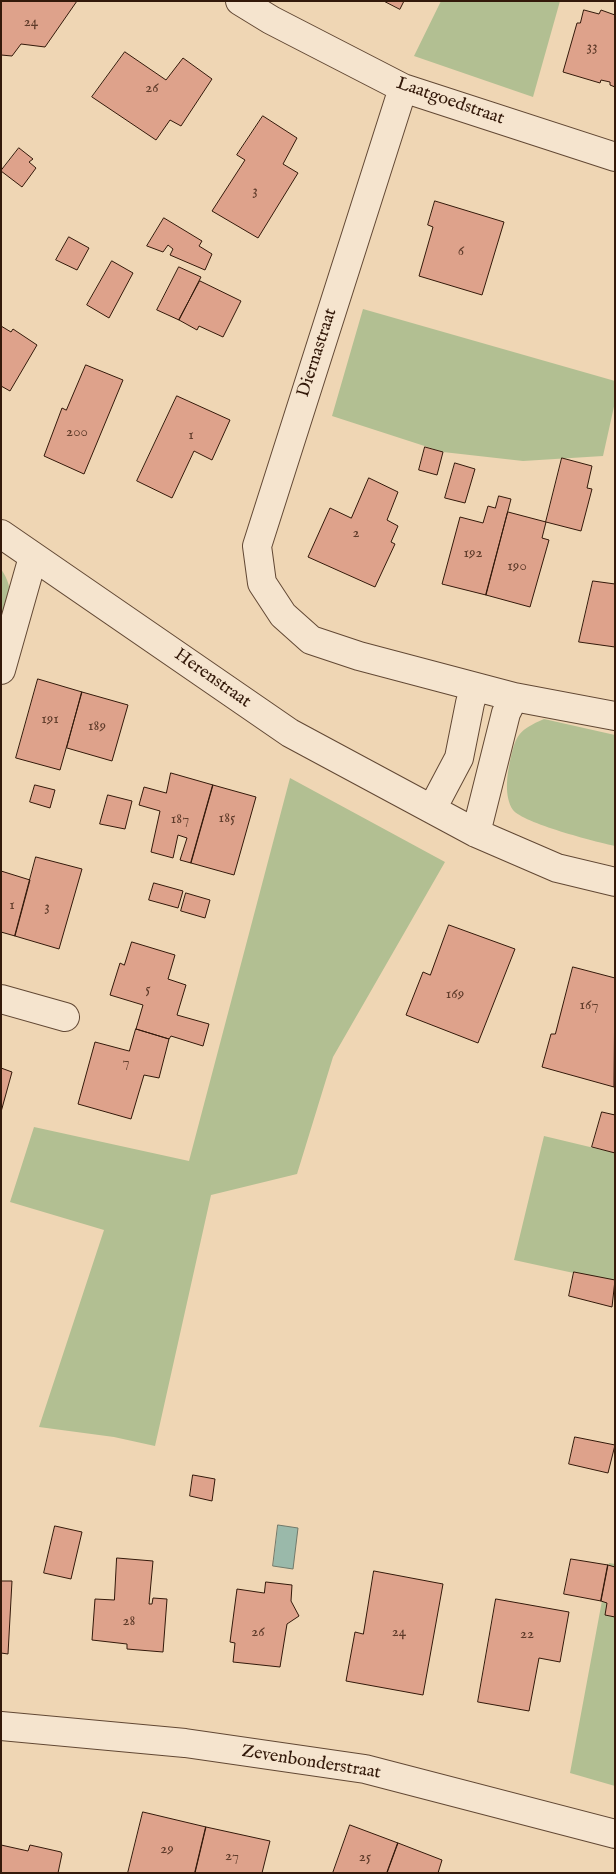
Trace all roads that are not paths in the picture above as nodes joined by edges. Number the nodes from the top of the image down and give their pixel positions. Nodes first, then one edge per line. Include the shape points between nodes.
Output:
1 (240, 1) edge
2 (402, 88) junction
3 (615, 157) edge
4 (1, 534) edge
5 (33, 557) junction
6 (1, 670) edge
7 (475, 687) junction
8 (514, 697) junction
9 (615, 716) edge
10 (432, 809) junction
11 (476, 833) junction
12 (615, 882) edge
13 (1, 999) edge
14 (65, 1016) dead end
15 (1, 1726) edge
16 (615, 1834) edge

1 - 2 street, Laatgoedstraat
2 - 3 street, Laatgoedstraat
2 - 7 street, Diernastraat via 257,546 262,583 284,615 311,640
4 - 5 street, Herenstraat
5 - 6 street
5 - 10 street, Herenstraat via 290,733
7 - 8 street
7 - 10 street via 459,758
8 - 9 street
8 - 11 street via 506,713
10 - 11 street, Herenstraat
11 - 12 street, Herenstraat via 557,868
13 - 14 street
15 - 16 street, Zevenbonderstraat via 185,1743 365,1769

